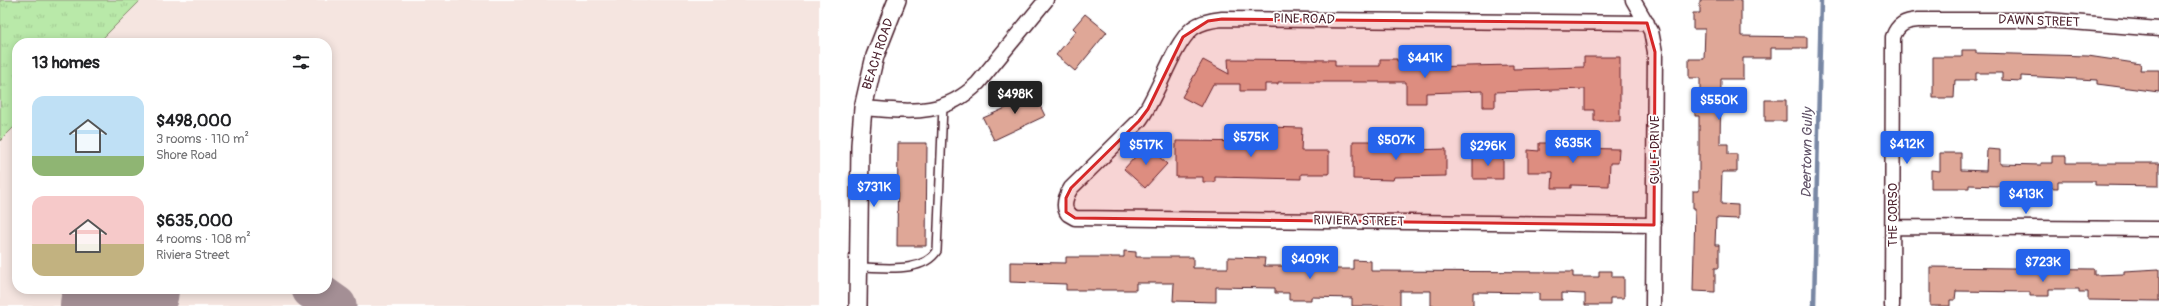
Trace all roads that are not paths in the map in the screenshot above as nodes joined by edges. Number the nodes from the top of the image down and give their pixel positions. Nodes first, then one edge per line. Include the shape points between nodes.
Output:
1 (897, 0) edge
2 (1046, 0) edge
3 (1633, 0) edge
4 (1918, 20) joint
5 (1647, 23) junction
6 (2159, 29) edge
7 (943, 106) junction
8 (862, 108) junction
9 (1066, 212) joint
10 (1654, 225) junction
11 (1894, 228) junction
12 (2159, 230) edge
13 (858, 267) junction
14 (858, 306) edge
15 (1653, 306) edge
16 (1892, 306) edge

1 - 8 street, BEACH ROAD via 875,56
2 - 7 street via 978,83 953,103
3 - 5 street, GULF DRIVE
4 - 6 street, DAWN STREET via 2047,20
4 - 11 street, THE CORSO via 1902,23 1893,37
5 - 9 street, PINE ROAD via 1222,19 1208,21 1183,37 1148,109 1071,188 1066,198
5 - 10 street, GULF DRIVE via 1655,52
7 - 8 street via 927,110
7 - 13 lane via 937,251 927,262 911,266
8 - 13 street, BEACH ROAD
9 - 10 street, RIVIERA STREET via 1075,218
10 - 15 street, GULF DRIVE
11 - 12 street
11 - 16 street, THE CORSO
13 - 14 street, BEACH ROAD

